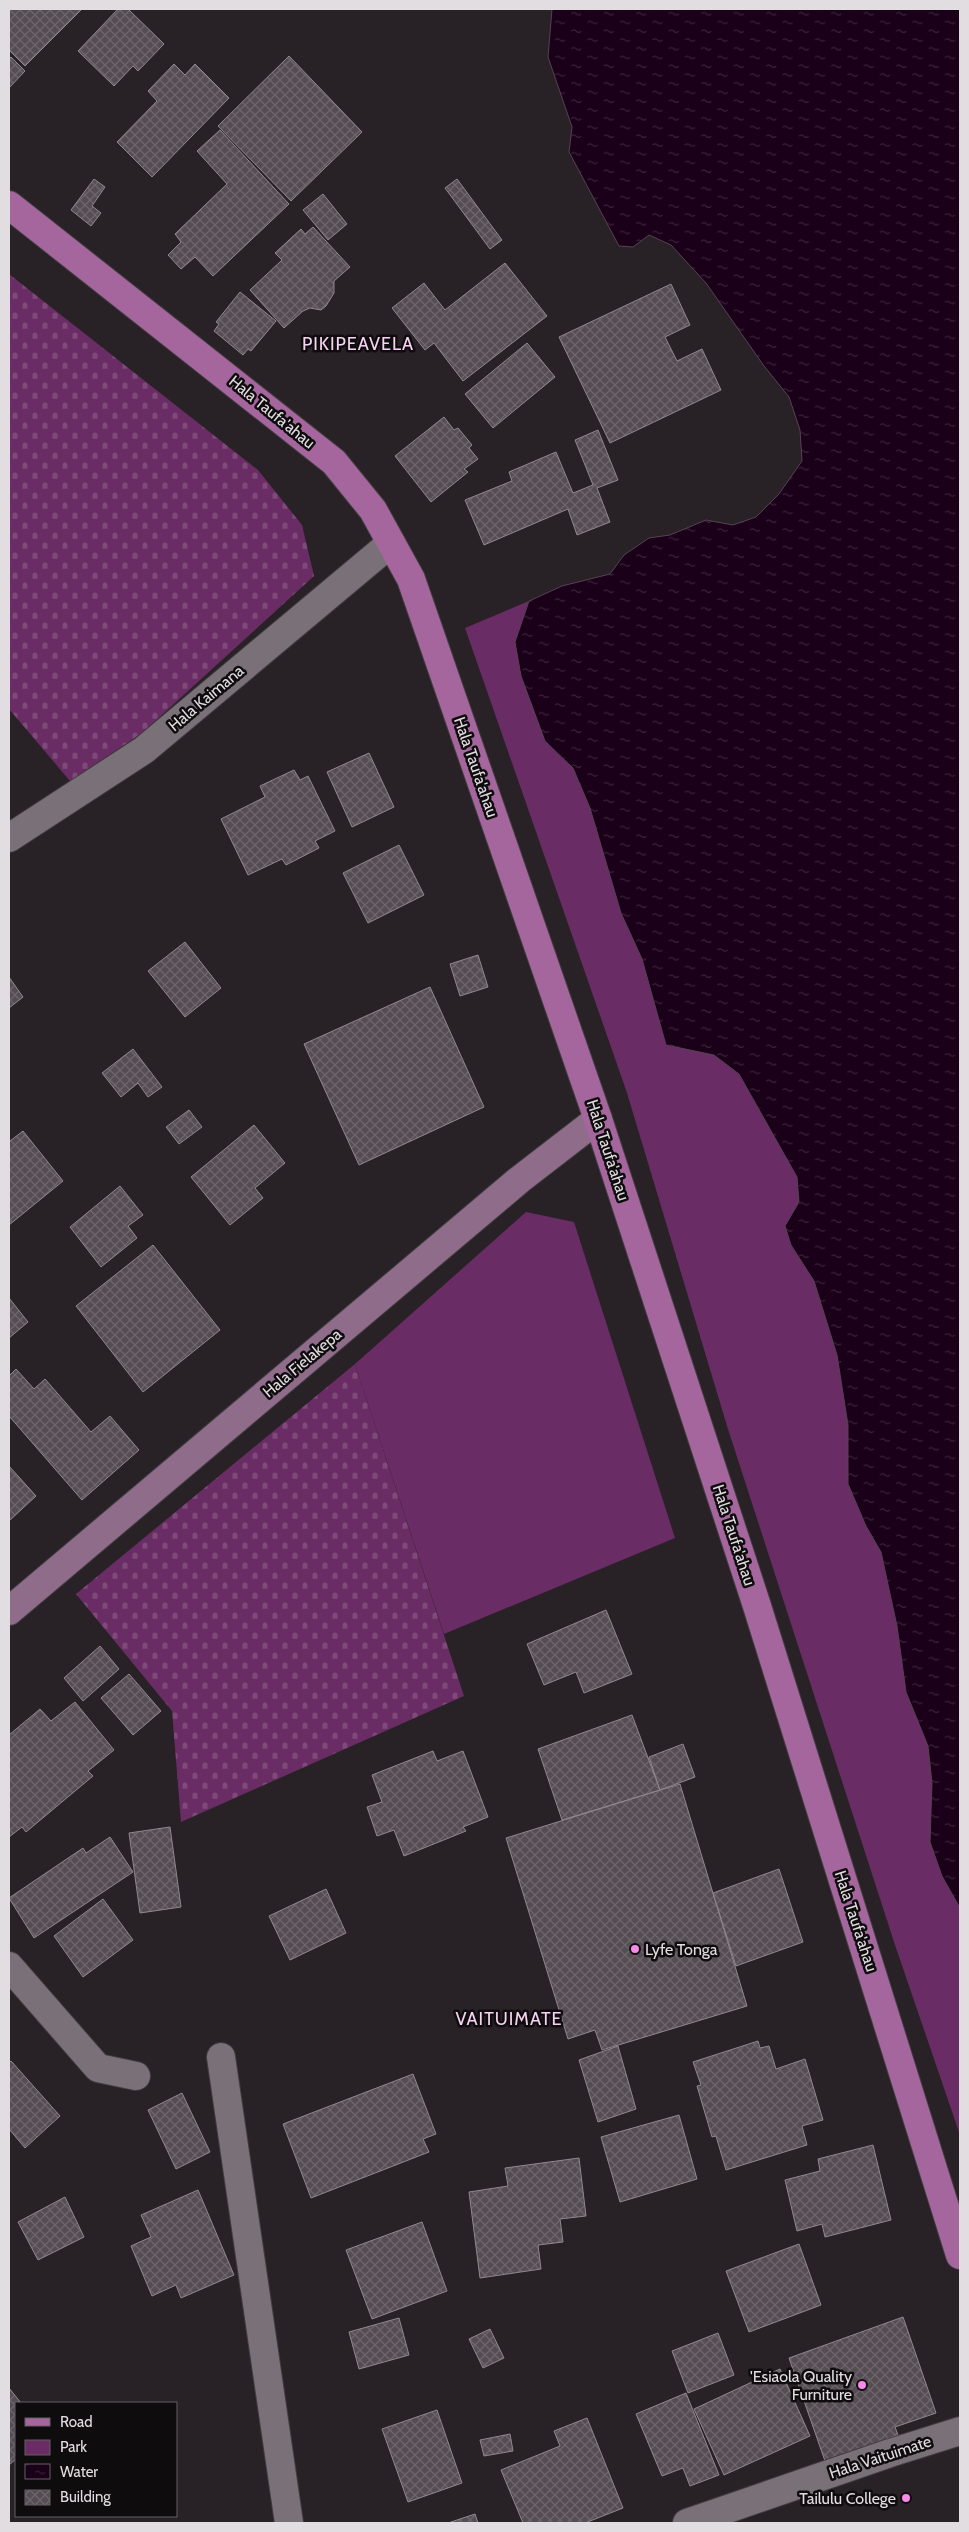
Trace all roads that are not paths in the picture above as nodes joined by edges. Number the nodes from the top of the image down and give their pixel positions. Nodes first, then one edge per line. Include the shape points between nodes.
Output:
1 (9, 205) edge
2 (391, 543) junction
3 (9, 838) edge
4 (598, 1119) junction
5 (9, 1611) edge
6 (9, 1966) edge
7 (221, 2057) dead end
8 (136, 2076) dead end
9 (960, 2255) edge
10 (960, 2431) edge
11 (290, 2523) edge
12 (687, 2523) edge

1 - 2 main road, Hala Taufa'ahau via 334,462 373,510
2 - 3 street, Hala Kaimana via 144,750
2 - 4 main road, Hala Taufa'ahau via 411,579
4 - 5 street, Hala Fielakepa via 520,1180
4 - 9 main road, Hala Taufa'ahau via 757,1606
6 - 8 street via 98,2068
7 - 11 street
10 - 12 street, Hala Vaituimate

